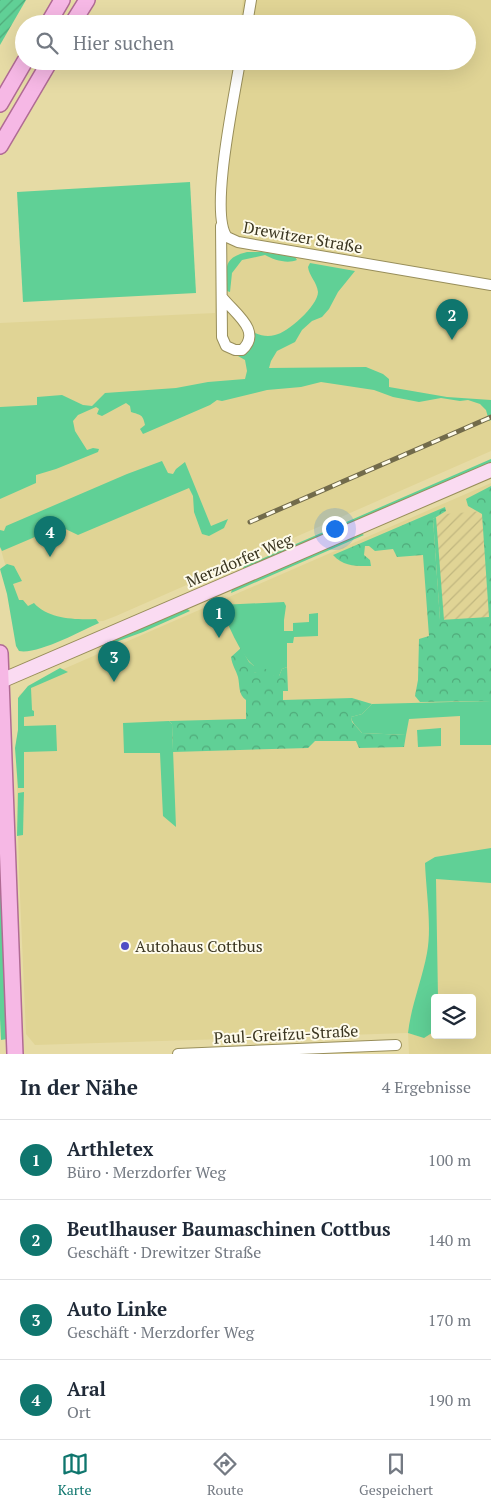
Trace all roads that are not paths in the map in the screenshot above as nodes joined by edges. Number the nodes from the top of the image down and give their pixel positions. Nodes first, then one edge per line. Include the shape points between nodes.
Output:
1 (62, 0) edge
2 (87, 0) edge
3 (251, 0) edge
4 (53, 15) edge
5 (78, 15) edge
6 (248, 15) edge
7 (20, 70) edge
8 (45, 70) edge
9 (238, 70) edge
10 (0, 104) edge
11 (0, 146) edge
12 (221, 223) junction
13 (491, 284) edge
14 (222, 297) junction
15 (491, 470) edge
16 (0, 653) edge
17 (1, 681) edge
18 (396, 1045) dead end
19 (15, 1054) edge
20 (178, 1054) edge

1 - 4 main road
2 - 5 main road
3 - 6 street
7 - 10 main road
8 - 11 main road
9 - 12 street, Drewitzer Straße via 224,157
12 - 13 street, Drewitzer Straße via 227,237 238,242
12 - 14 street
14 - 14 street via 222,337 226,346 242,350 248,344 249,328
15 - 17 street, Merzdorfer Weg
16 - 17 main road
17 - 19 main road
18 - 20 street, Paul-Greifzu-Straße

